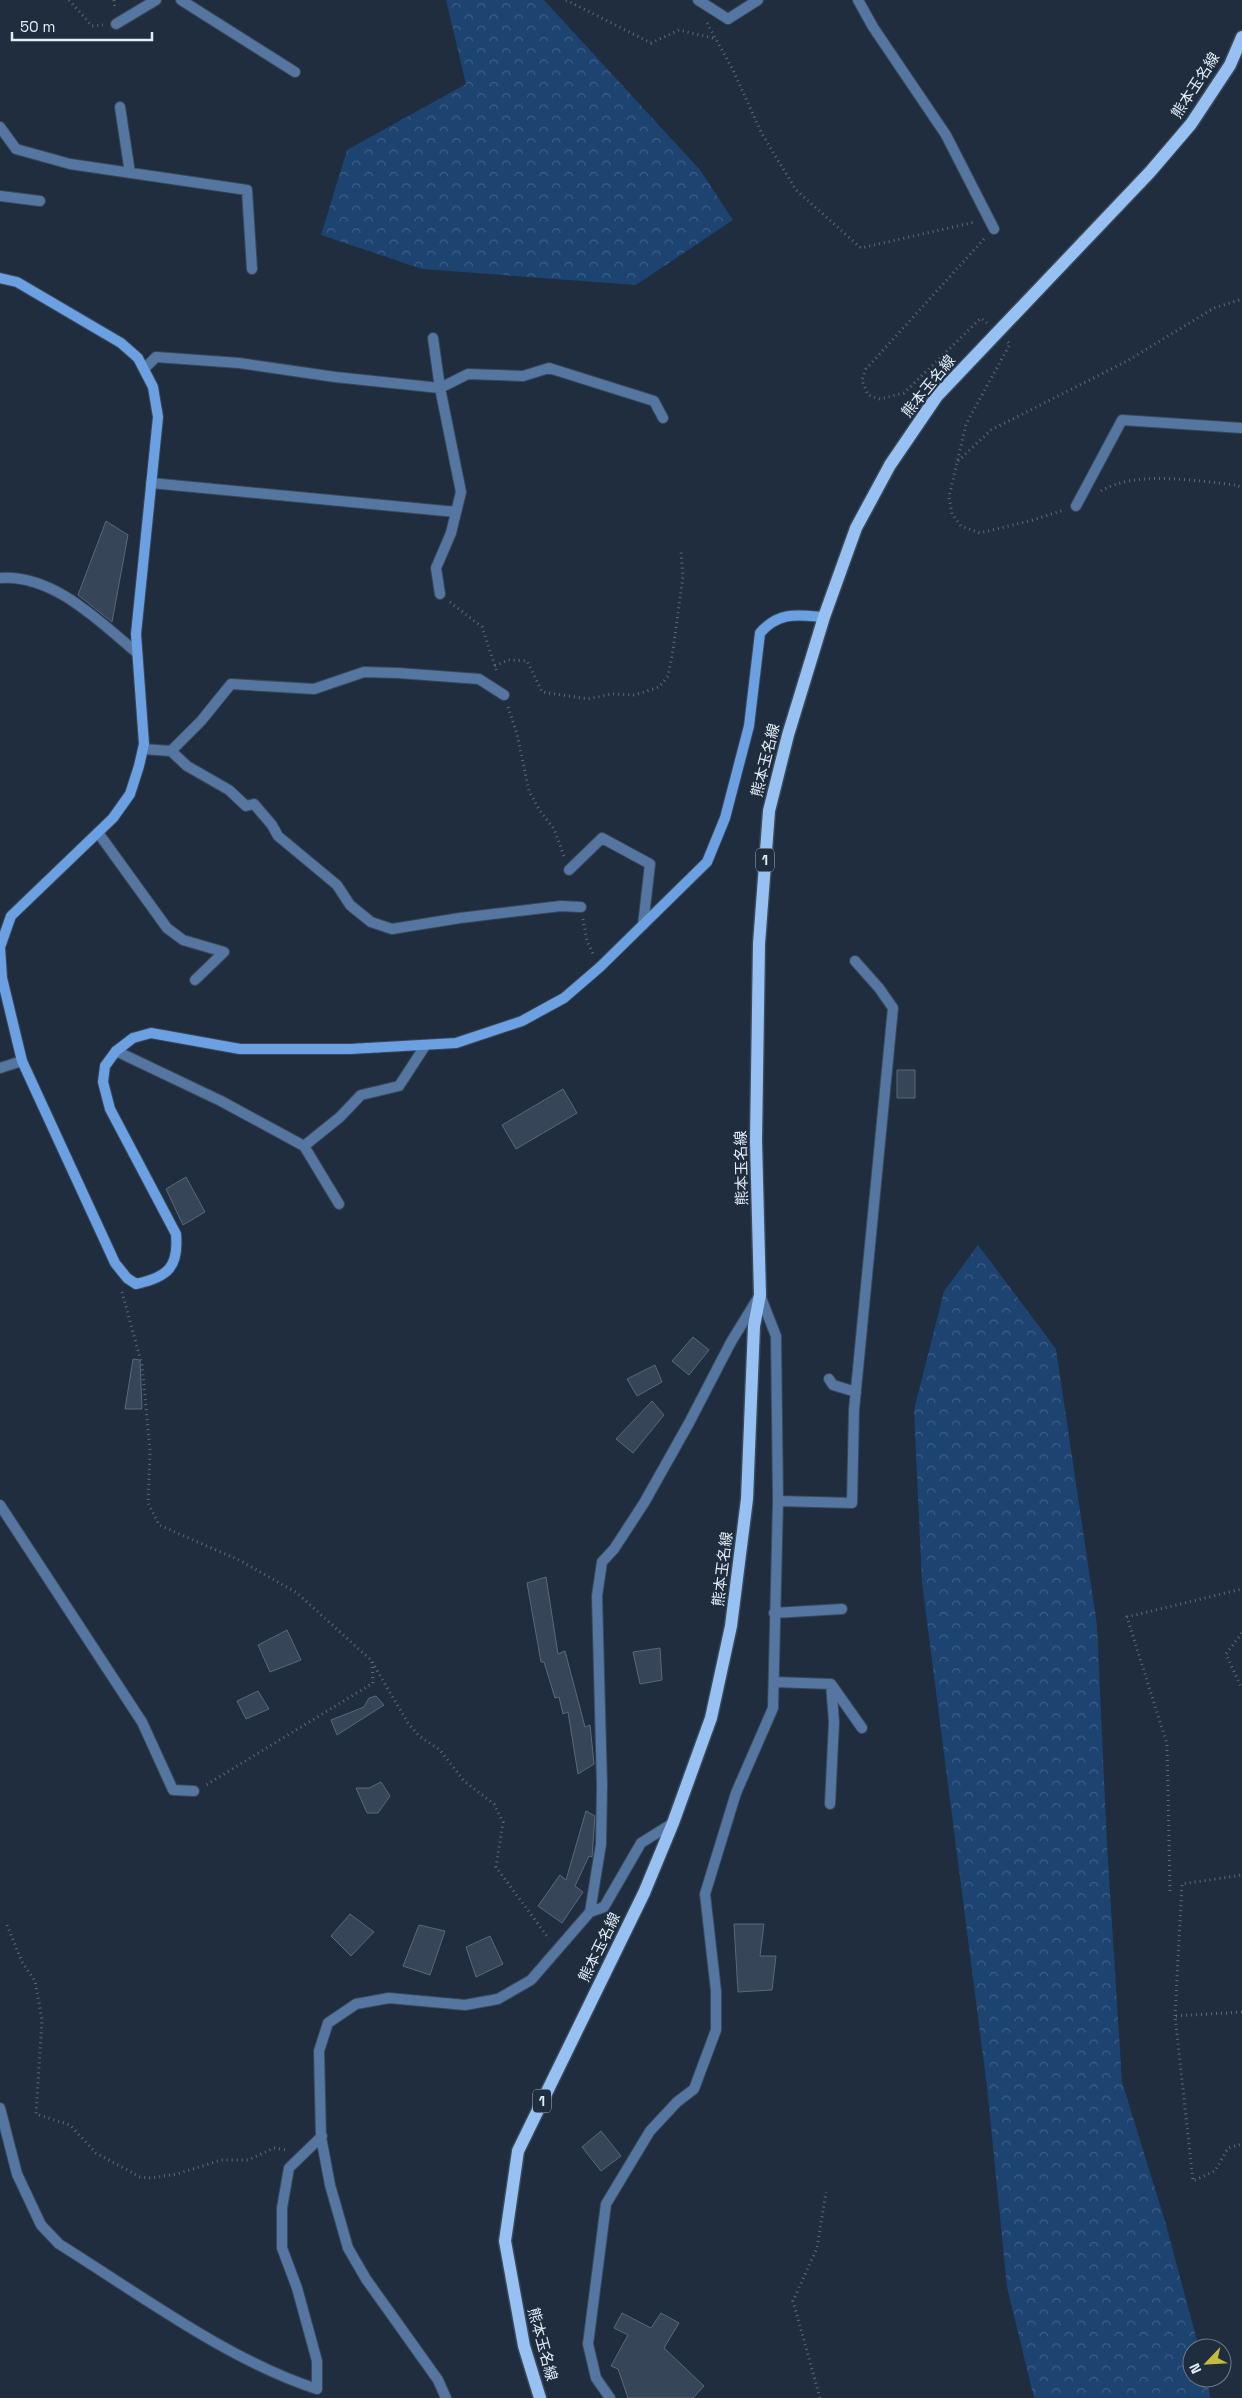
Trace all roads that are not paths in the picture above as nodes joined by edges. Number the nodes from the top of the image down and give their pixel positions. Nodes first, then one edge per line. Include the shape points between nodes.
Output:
1 (156, 0) edge
2 (181, 0) edge
3 (698, 0) edge
4 (758, 0) edge
5 (858, 0) edge
6 (116, 24) road end
7 (1242, 37) edge
8 (295, 72) dead end
9 (120, 107) dead end
10 (0, 127) edge
11 (130, 173) junction
12 (0, 196) edge
13 (40, 201) dead end
14 (994, 229) road end
15 (252, 268) dead end
16 (0, 278) edge
17 (433, 338) dead end
18 (144, 369) junction
19 (440, 388) junction
20 (663, 418) dead end
21 (1242, 428) edge
22 (151, 483) junction
23 (1076, 506) road end
24 (456, 512) junction
25 (0, 578) edge
26 (440, 594) road end
27 (824, 617) junction
28 (137, 653) junction
29 (504, 695) road end
30 (143, 749) junction
31 (171, 751) junction
32 (99, 834) junction
33 (569, 870) road end
34 (581, 907) road end
35 (643, 925) junction
36 (855, 961) dead end
37 (195, 980) dead end
38 (425, 1046) junction
39 (116, 1050) junction
40 (22, 1061) junction
41 (0, 1068) edge
42 (304, 1146) junction
43 (339, 1204) dead end
44 (760, 1295) junction
45 (829, 1379) dead end
46 (856, 1392) junction
47 (778, 1501) junction
48 (0, 1504) edge
49 (842, 1609) dead end
50 (774, 1614) junction
51 (774, 1682) junction
52 (831, 1684) junction
53 (862, 1728) dead end
54 (194, 1791) road end
55 (830, 1804) dead end
56 (674, 1823) junction
57 (590, 1912) junction
58 (0, 2108) edge
59 (322, 2136) junction
60 (446, 2398) edge
61 (540, 2398) edge
62 (610, 2398) edge

1 - 6 street
2 - 8 street
3 - 4 street via 728,19
5 - 14 street via 946,136
7 - 27 main road, 熊本玉名線 / 1 via 1230,65 1191,124 1150,172 937,396 890,465 856,528
9 - 11 street
10 - 11 street via 16,149 70,164
11 - 15 street via 247,190
12 - 13 street
16 - 18 street via 17,282 121,343 138,358
17 - 19 street
18 - 19 street via 156,358 239,362
18 - 22 street via 153,387 158,417
19 - 20 street via 468,374 523,376 549,368 654,401
19 - 24 street via 461,492
21 - 23 street via 1122,420
22 - 24 street
22 - 28 street via 136,634
24 - 26 street via 451,534 436,568
25 - 28 street via 16,577 67,595
27 - 35 street via 795,615 780,618 768,623 760,633 749,726 725,818 707,862
27 - 44 main road, 熊本玉名線 / 1 via 769,811 759,944 756,1141
28 - 30 street
29 - 31 street via 478,679 398,673 364,672 314,689 231,684 201,722
30 - 31 street
30 - 32 street via 130,794
31 - 34 street via 187,766 230,790 246,806 254,804 278,836 337,885 350,905 371,922 392,929 561,906
32 - 37 street via 168,928 182,940 224,952
32 - 40 street via 12,916 0,947 2,978
33 - 35 street via 602,838 650,864
35 - 38 street via 564,998 522,1021 456,1043
36 - 46 street via 893,1008
38 - 39 street via 240,1048 151,1033 133,1038
38 - 42 street via 398,1086 362,1095
39 - 40 street via 105,1066 103,1082 110,1109 176,1234 177,1250 170,1269 155,1280 136,1284 115,1263
39 - 42 street
40 - 41 street
42 - 43 street
44 - 47 street via 776,1336
44 - 56 main road, 熊本玉名線 / 1 via 754,1326 747,1499 730,1626 711,1718
44 - 57 street via 730,1342 644,1503 602,1562 597,1596 601,1844
45 - 46 street via 833,1385
46 - 47 street via 852,1503
47 - 50 street
48 - 54 street via 142,1722 173,1790
49 - 50 street
50 - 51 street
51 - 52 street
51 - 62 street via 773,1708 736,1793 705,1894 716,1991 716,2030 694,2089 650,2131 606,2204 588,2344 596,2378
52 - 53 street
52 - 55 street via 834,1722
56 - 57 street via 641,1844 604,1906
56 - 61 main road, 熊本玉名線 / 1 via 644,1893 518,2151 505,2241 524,2346
57 - 59 street via 531,1980 498,1999 465,2005 389,1998 356,2004 328,2024 320,2051
58 - 59 street via 17,2174 41,2225 59,2244 213,2340 287,2379 316,2389 317,2361 282,2248 282,2208 289,2168
59 - 60 street via 330,2185 348,2248 438,2380

